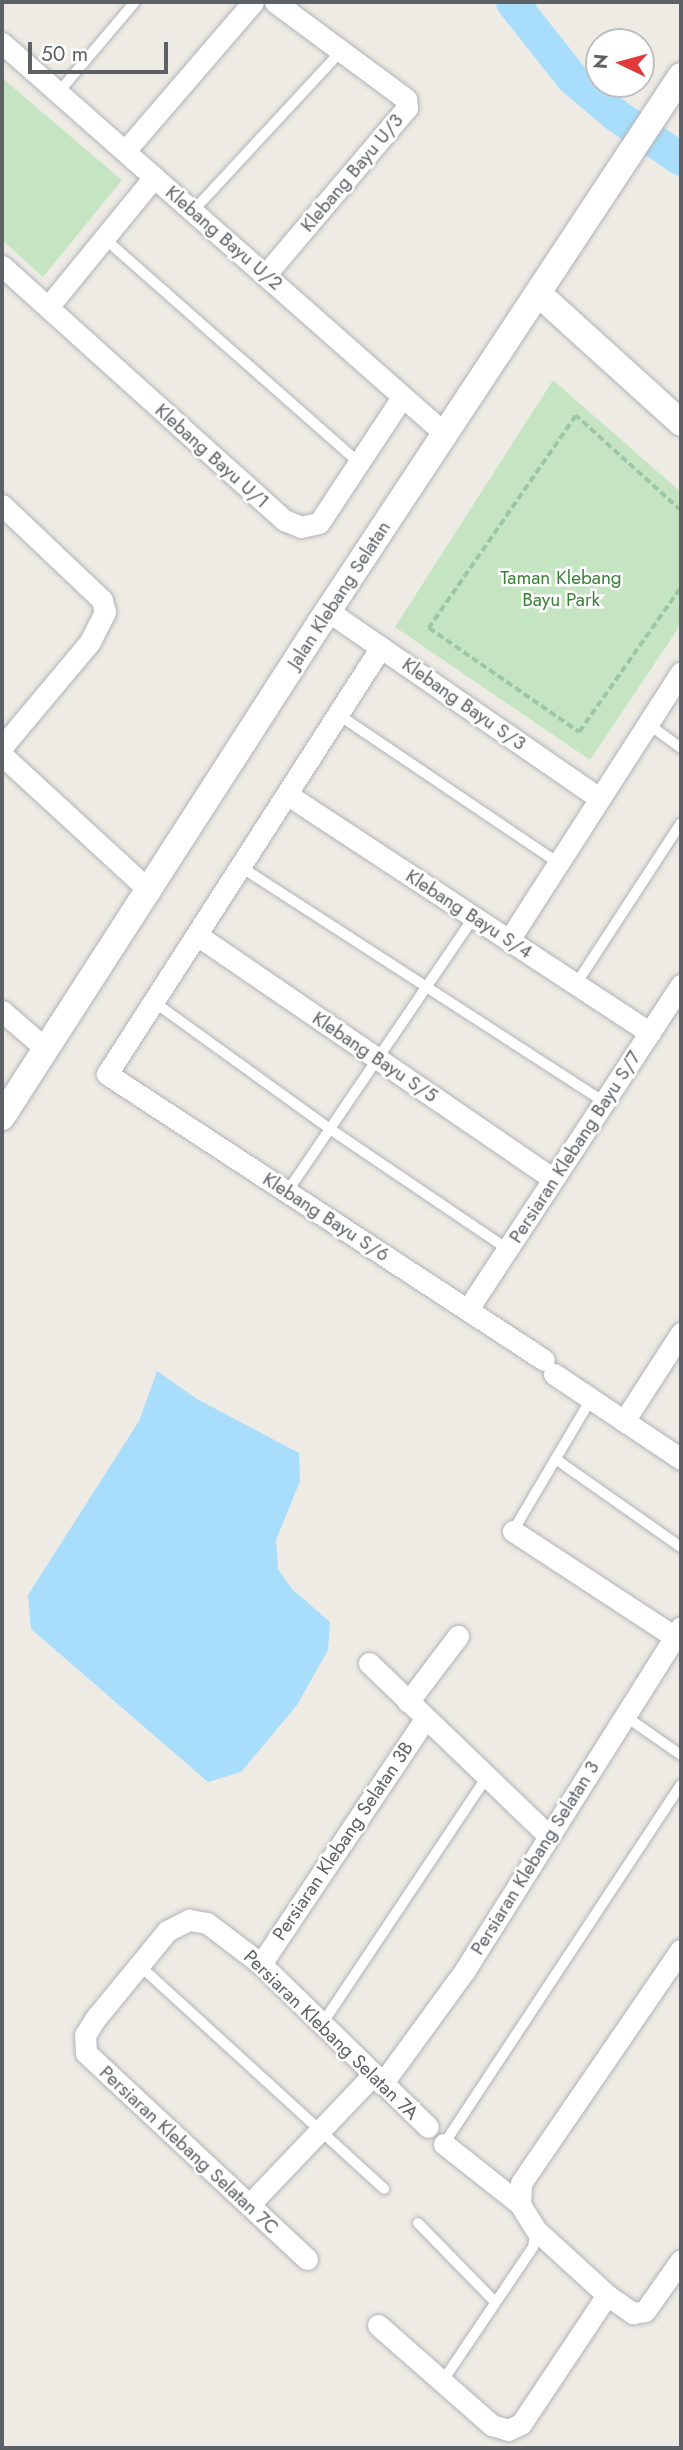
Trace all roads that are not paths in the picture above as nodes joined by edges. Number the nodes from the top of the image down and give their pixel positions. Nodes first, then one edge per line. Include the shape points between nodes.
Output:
1 (135, 2) edge
2 (253, 2) edge
3 (275, 2) edge
4 (2, 43) edge
5 (341, 51) junction
6 (681, 76) edge
7 (58, 93) junction
8 (125, 151) junction
9 (154, 177) junction
10 (194, 211) junction
11 (104, 238) junction
12 (2, 266) edge
13 (266, 274) junction
14 (540, 295) junction
15 (48, 307) junction
16 (401, 397) junction
17 (681, 423) edge
18 (444, 433) junction
19 (359, 463) junction
20 (2, 505) edge
21 (328, 611) junction
22 (381, 647) junction
23 (681, 672) edge
24 (339, 715) junction
25 (648, 723) junction
26 (2, 747) edge
27 (681, 748) edge
28 (2, 755) edge
29 (288, 794) junction
30 (600, 798) junction
31 (681, 822) edge
32 (556, 862) junction
33 (241, 867) junction
34 (150, 891) junction
35 (474, 917) junction
36 (197, 935) junction
37 (509, 940) junction
38 (576, 984) junction
39 (681, 985) edge
40 (426, 986) junction
41 (154, 1002) junction
42 (4, 1017) edge
43 (650, 1033) junction
44 (46, 1049) junction
45 (378, 1058) junction
46 (604, 1102) junction
47 (2, 1118) edge
48 (330, 1129) junction
49 (554, 1179) junction
50 (287, 1192) junction
51 (507, 1249) junction
52 (468, 1309) junction
53 (681, 1333) edge
54 (591, 1399) junction
55 (624, 1421) junction
56 (681, 1459) edge
57 (556, 1460) junction
58 (513, 1531) joint
59 (681, 1547) edge
60 (678, 1632) edge
61 (458, 1636) dead end
62 (369, 1663) dead end
63 (408, 1702) junction
64 (625, 1716) junction
65 (425, 1719) junction
66 (681, 1755) edge
67 (487, 1777) junction
68 (681, 1785) edge
69 (549, 1836) junction
70 (681, 1949) edge
71 (261, 1964) junction
72 (139, 1965) junction
73 (322, 2024) junction
74 (85, 2035) joint
75 (377, 2079) junction
76 (428, 2127) dead end
77 (321, 2129) junction
78 (444, 2144) joint
79 (384, 2189) dead end
80 (520, 2204) junction
81 (249, 2205) junction
82 (418, 2223) dead end
83 (537, 2230) junction
84 (307, 2259) dead end
85 (678, 2271) edge
86 (607, 2295) junction
87 (495, 2302) junction
88 (378, 2325) dead end
89 (442, 2382) junction

1 - 7 lane
2 - 8 street
3 - 5 street, Klebang Bayu U/3
4 - 7 street, Klebang Bayu U/2
5 - 10 lane
5 - 13 street, Klebang Bayu U/3 via 406,99 407,108
6 - 14 street, Jalan Klebang Selatan
7 - 8 street, Klebang Bayu U/2
8 - 9 street, Klebang Bayu U/2
9 - 10 street, Klebang Bayu U/2
9 - 11 street
10 - 13 street, Klebang Bayu U/2
11 - 15 street
11 - 19 lane
12 - 15 street, Klebang Bayu U/1
13 - 16 street, Klebang Bayu U/2
14 - 17 street
14 - 18 street, Jalan Klebang Selatan
15 - 19 street, Klebang Bayu U/1 via 284,520 301,527 318,523
16 - 18 street, Klebang Bayu U/2
16 - 19 street, Klebang Bayu U/1
18 - 21 street, Jalan Klebang Selatan
20 - 26 street via 102,600 106,612 89,643
21 - 22 street, Klebang Bayu S/3
21 - 34 street, Jalan Klebang Selatan
22 - 24 street
22 - 30 street, Klebang Bayu S/3
23 - 25 street
24 - 29 street
24 - 32 lane
25 - 27 lane
25 - 30 street
28 - 34 street
29 - 33 street
29 - 35 street, Klebang Bayu S/4
30 - 32 street
31 - 38 lane
32 - 37 street
33 - 36 street
33 - 40 lane
34 - 44 street, Jalan Klebang Selatan
35 - 37 street, Klebang Bayu S/4
35 - 40 lane
36 - 41 street
36 - 45 street, Klebang Bayu S/5
37 - 38 street, Klebang Bayu S/4
38 - 43 street, Klebang Bayu S/4
39 - 43 street, Persiaran Klebang Bayu S/7
40 - 45 lane
40 - 46 lane
41 - 48 lane
41 - 50 street, Klebang Bayu S/6 via 107,1074
42 - 44 street
43 - 46 street, Persiaran Klebang Bayu S/7
44 - 47 street, Jalan Klebang Selatan
45 - 48 lane
45 - 49 street, Klebang Bayu S/5
46 - 49 street, Persiaran Klebang Bayu S/7
48 - 50 lane
48 - 51 lane
49 - 51 street, Persiaran Klebang Bayu S/7
50 - 52 street, Klebang Bayu S/6
51 - 52 street, Persiaran Klebang Bayu S/7
52 - 54 street, Klebang Bayu S/6
53 - 55 street
54 - 55 street, Klebang Bayu S/6
54 - 57 lane
55 - 56 street, Klebang Bayu S/6
57 - 58 lane
57 - 59 lane
58 - 60 street
60 - 64 street, Persiaran Klebang Selatan 3
61 - 63 street
62 - 63 street
63 - 65 street
64 - 66 lane
64 - 69 street, Persiaran Klebang Selatan 3
65 - 67 street
65 - 71 street, Persiaran Klebang Selatan 3B
67 - 69 street
67 - 73 lane
68 - 78 lane
69 - 75 street, Persiaran Klebang Selatan 3 via 465,1970
70 - 80 street via 530,2164 521,2183
71 - 72 street, Persiaran Klebang Selatan 7A via 207,1923 190,1920 167,1931
71 - 73 street, Persiaran Klebang Selatan 7A
72 - 74 street, Persiaran Klebang Selatan 7A
72 - 77 lane
73 - 75 street, Persiaran Klebang Selatan 7A
74 - 81 street, Persiaran Klebang Selatan 7C via 86,2053
75 - 76 street, Persiaran Klebang Selatan 7A
75 - 77 street, Persiaran Klebang Selatan 3
77 - 79 lane
77 - 81 street, Persiaran Klebang Selatan 3
78 - 80 street
80 - 83 street
81 - 84 street, Persiaran Klebang Selatan 7C
82 - 87 lane
83 - 86 street
83 - 87 lane via 533,2247
85 - 86 street via 645,2311 633,2313
86 - 89 street via 522,2424 508,2430 492,2425
87 - 89 lane
88 - 89 street

